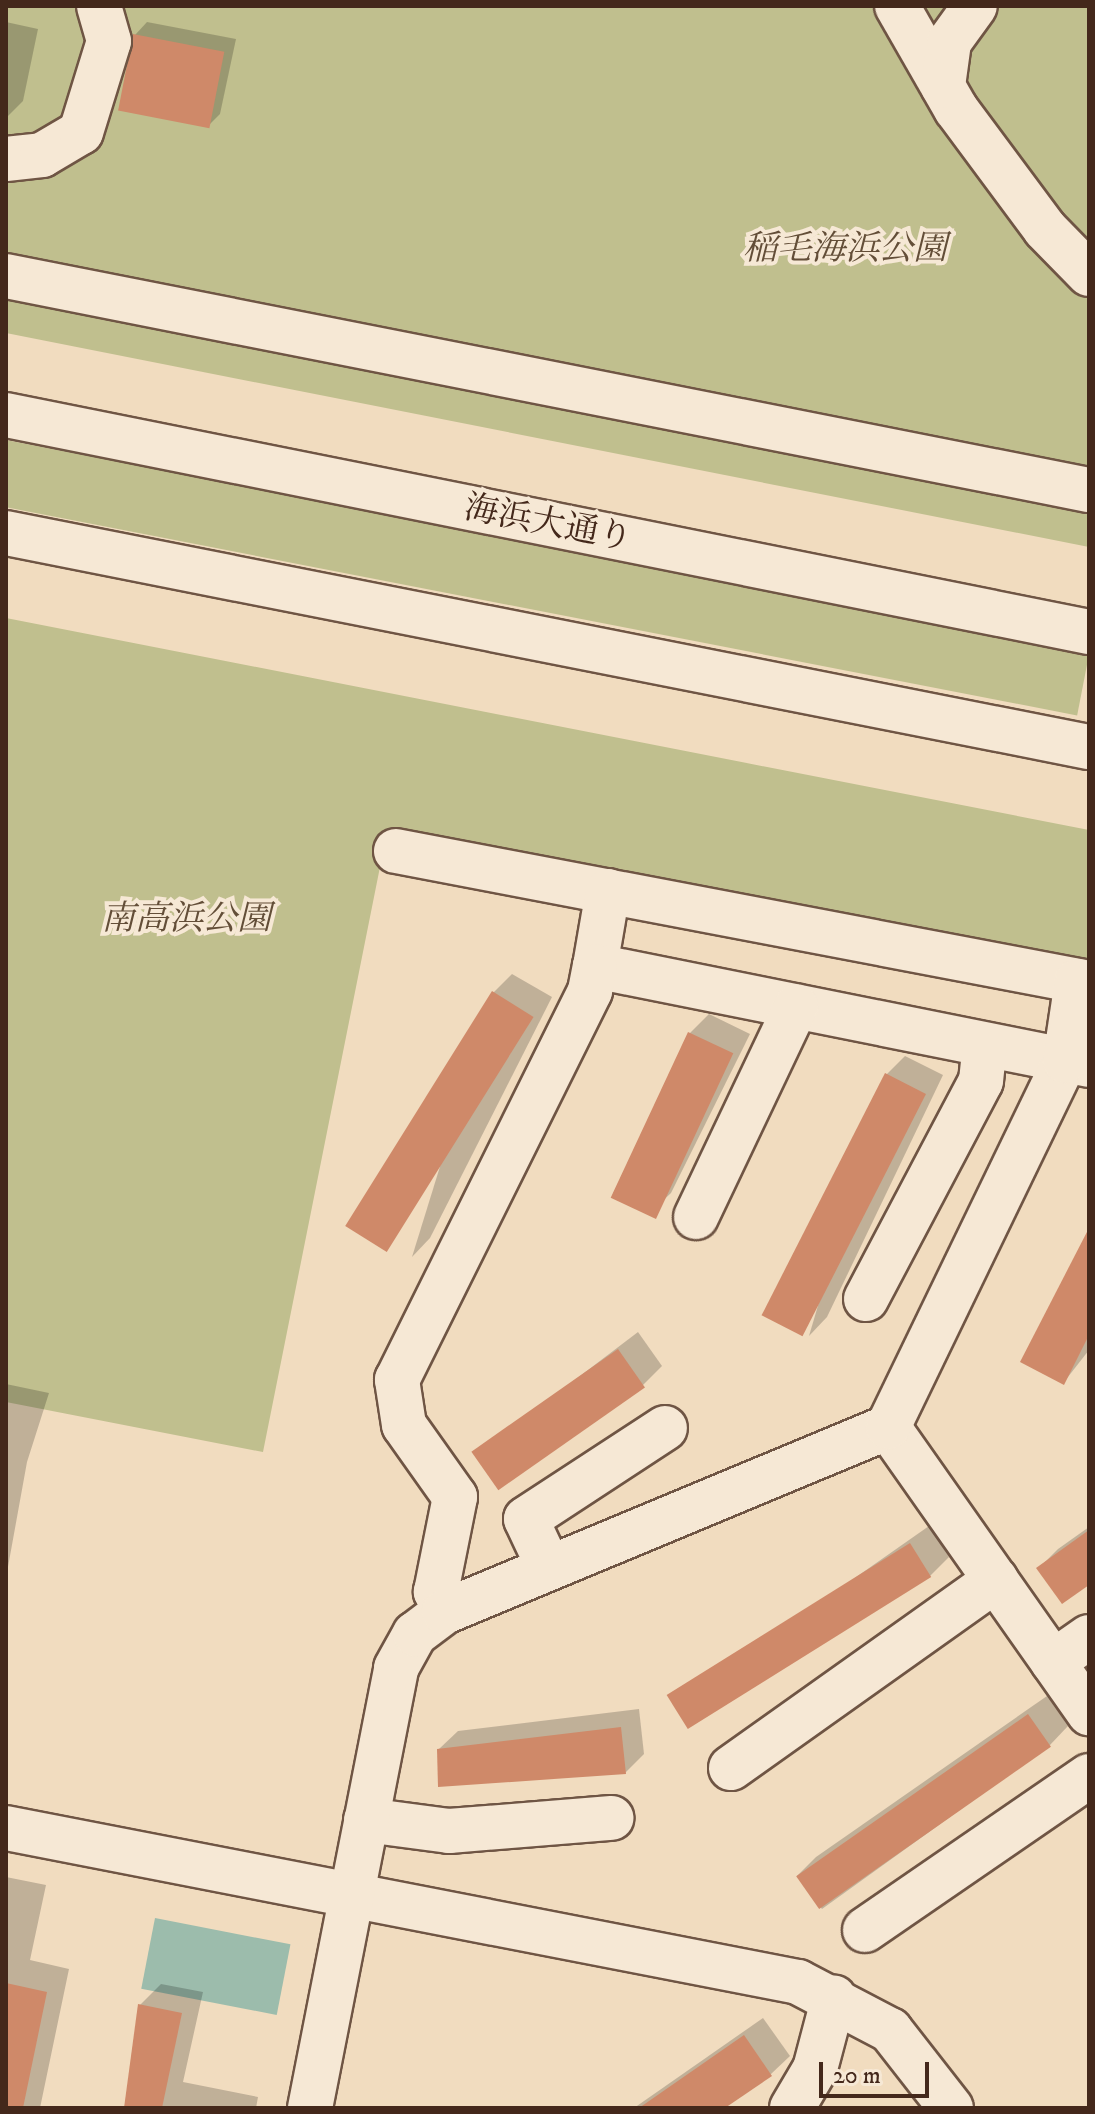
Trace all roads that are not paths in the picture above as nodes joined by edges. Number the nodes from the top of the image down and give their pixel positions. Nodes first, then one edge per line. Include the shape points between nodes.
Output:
1 (99, 6) edge
2 (897, 6) edge
3 (975, 6) edge
4 (943, 86) junction
5 (6, 159) edge
6 (1089, 274) edge
7 (6, 276) edge
8 (6, 415) edge
9 (1089, 490) edge
10 (6, 533) edge
11 (1089, 632) edge
12 (1089, 747) edge
13 (396, 851) dead end
14 (608, 891) junction
15 (595, 966) junction
16 (1083, 982) edge
17 (796, 1006) junction
18 (985, 1045) junction
19 (1077, 1063) edge
20 (696, 1217) dead end
21 (866, 1299) dead end
22 (888, 1427) junction
23 (665, 1428) dead end
24 (549, 1568) junction
25 (996, 1580) junction
26 (448, 1610) junction
27 (1089, 1637) edge
28 (1053, 1662) junction
29 (1089, 1713) edge
30 (731, 1768) dead end
31 (1089, 1776) edge
32 (611, 1818) dead end
33 (366, 1820) junction
34 (6, 1828) edge
35 (351, 1897) junction
36 (865, 1930) dead end
37 (834, 1997) junction
38 (310, 2108) edge
39 (792, 2108) edge
40 (951, 2108) edge

1 - 5 street via 109,41 81,132 42,155
2 - 4 street
3 - 4 street via 949,42
4 - 6 street via 1045,229
7 - 9 street
8 - 11 street, 海浜大通り
10 - 12 street
13 - 14 street
14 - 15 street
14 - 16 street
15 - 17 street
15 - 26 street via 590,991 397,1380 404,1425 455,1497 436,1592
16 - 19 street
17 - 18 street
17 - 20 street
18 - 19 street
18 - 21 street via 981,1081
19 - 22 street
22 - 24 street
22 - 25 street
23 - 24 street via 526,1519
24 - 26 street
25 - 28 street
25 - 30 street
26 - 33 street via 415,1634 396,1668
27 - 28 street
28 - 29 street
31 - 36 street
32 - 33 street via 449,1831
33 - 35 street
34 - 35 street
35 - 37 street via 798,1982
35 - 38 street
37 - 39 street via 815,2069
37 - 40 street via 890,2030

